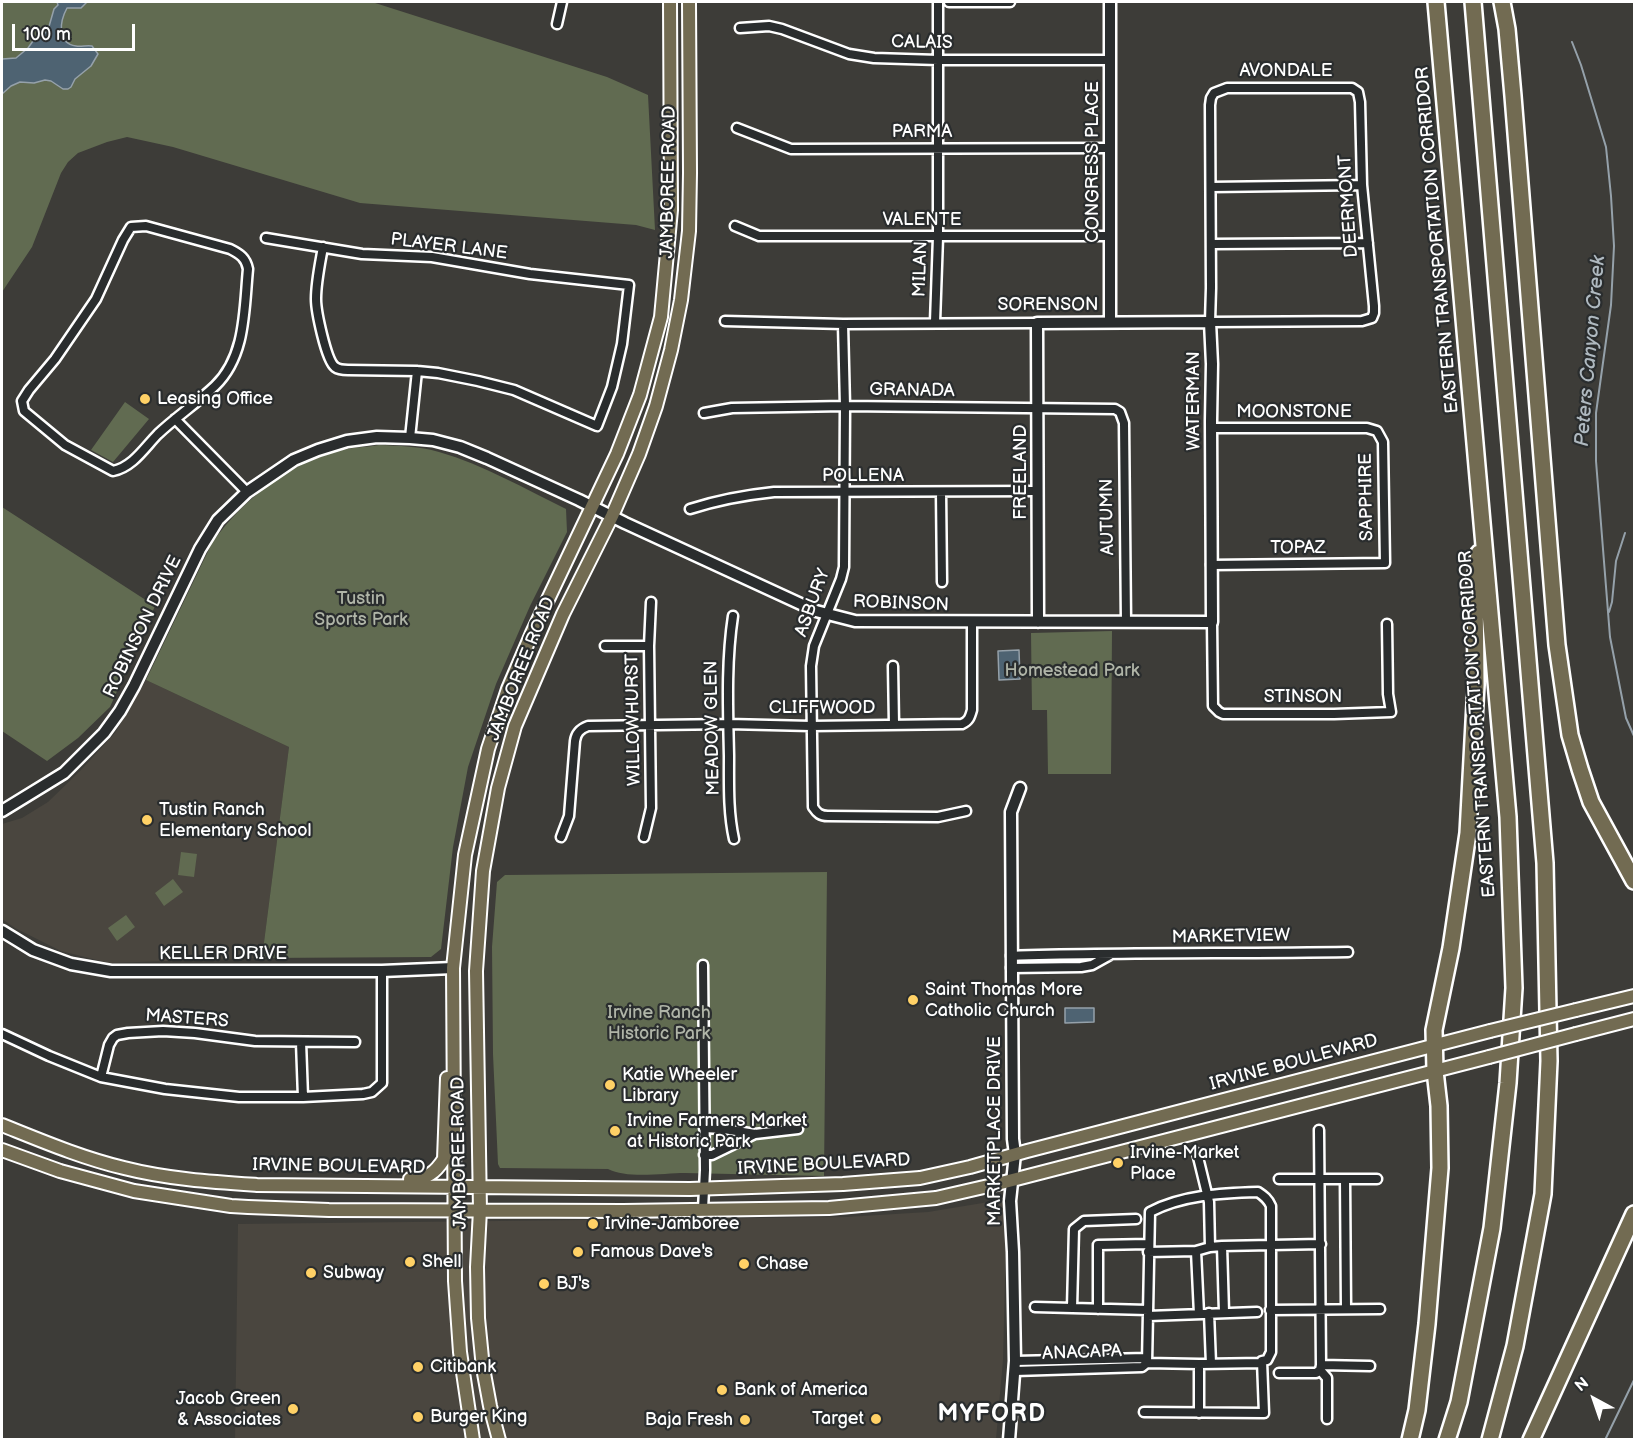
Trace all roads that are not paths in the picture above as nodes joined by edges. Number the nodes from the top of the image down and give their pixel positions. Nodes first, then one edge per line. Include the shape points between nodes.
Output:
1 (562, 2) edge
2 (670, 2) edge
3 (688, 2) edge
4 (938, 2) edge
5 (949, 2) edge
6 (1010, 2) edge
7 (1110, 2) edge
8 (1436, 2) edge
9 (1473, 2) edge
10 (1502, 2) edge
11 (557, 24) dead end
12 (740, 28) dead end
13 (938, 60) junction
14 (1109, 60) junction
15 (1358, 92) joint
16 (1214, 93) joint
17 (737, 128) dead end
18 (938, 148) junction
19 (1110, 148) junction
20 (1362, 185) junction
21 (1211, 187) junction
22 (735, 226) dead end
23 (1110, 236) junction
24 (938, 237) junction
25 (266, 238) dead end
26 (1368, 243) junction
27 (1211, 244) junction
28 (323, 247) junction
29 (1372, 318) joint
30 (725, 321) dead end
31 (1110, 321) junction
32 (935, 322) junction
33 (1210, 322) junction
34 (1037, 323) junction
35 (843, 324) junction
36 (417, 371) junction
37 (845, 406) junction
38 (1037, 409) junction
39 (1120, 412) joint
40 (704, 413) dead end
41 (175, 419) junction
42 (1211, 428) junction
43 (1377, 431) joint
44 (410, 438) junction
45 (1038, 491) junction
46 (247, 492) junction
47 (845, 492) junction
48 (941, 492) junction
49 (593, 506) junction
50 (690, 509) dead end
51 (612, 516) junction
52 (1483, 526) junction
53 (1385, 563) joint
54 (1211, 565) junction
55 (942, 582) dead end
56 (651, 602) dead end
57 (828, 614) junction
58 (733, 616) dead end
59 (972, 622) junction
60 (1038, 622) junction
61 (1126, 622) junction
62 (1212, 622) junction
63 (1386, 624) dead end
64 (606, 646) dead end
65 (650, 646) junction
66 (893, 666) dead end
67 (1215, 710) joint
68 (729, 724) junction
69 (894, 724) junction
70 (651, 726) junction
71 (811, 726) junction
72 (1020, 788) dead end
73 (966, 811) dead end
74 (2, 812) edge
75 (561, 837) dead end
76 (645, 837) dead end
77 (734, 839) dead end
78 (1635, 881) edge
79 (2, 931) edge
80 (1348, 952) dead end
81 (1114, 954) junction
82 (1011, 956) junction
83 (702, 965) dead end
84 (453, 968) junction
85 (1011, 968) junction
86 (382, 971) junction
87 (1635, 996) edge
88 (1635, 1019) edge
89 (2, 1034) edge
90 (301, 1042) junction
91 (355, 1042) dead end
92 (454, 1045) junction
93 (1433, 1045) junction
94 (1435, 1071) junction
95 (101, 1077) junction
96 (303, 1097) junction
97 (2, 1125) edge
98 (704, 1128) junction
99 (798, 1130) dead end
100 (1319, 1130) dead end
101 (755, 1134) junction
102 (2, 1150) edge
103 (1197, 1153) dead end
104 (1015, 1154) junction
105 (704, 1155) junction
106 (1279, 1179) dead end
107 (1319, 1179) junction
108 (1345, 1179) junction
109 (1377, 1179) dead end
110 (1012, 1180) junction
111 (324, 1186) junction
112 (455, 1187) junction
113 (479, 1187) junction
114 (704, 1188) junction
115 (1207, 1196) junction
116 (704, 1209) junction
117 (455, 1210) junction
118 (480, 1210) junction
119 (1635, 1214) edge
120 (1136, 1219) dead end
121 (1321, 1244) junction
122 (1270, 1245) junction
123 (1222, 1246) junction
124 (1210, 1247) junction
125 (1148, 1248) junction
126 (1196, 1251) junction
127 (1035, 1307) dead end
128 (1072, 1308) junction
129 (1098, 1309) junction
130 (1346, 1309) junction
131 (1380, 1309) dead end
132 (1270, 1310) junction
133 (1320, 1310) junction
134 (1224, 1312) junction
135 (1257, 1312) dead end
136 (1148, 1313) junction
137 (1209, 1313) junction
138 (1198, 1314) junction
139 (1146, 1363) junction
140 (1262, 1363) junction
141 (1198, 1364) junction
142 (1211, 1364) junction
143 (1015, 1366) junction
144 (1370, 1366) dead end
145 (1321, 1368) junction
146 (1279, 1373) dead end
147 (1144, 1412) dead end
148 (1199, 1413) junction
149 (1327, 1419) dead end
150 (473, 1440) edge
151 (499, 1440) edge
152 (1009, 1440) edge
153 (1410, 1440) edge
154 (1448, 1440) edge
155 (1490, 1440) edge
156 (1531, 1440) edge

1 - 11 street
2 - 49 main road, JAMBOREE ROAD via 672,210 661,317 640,395
3 - 51 main road, JAMBOREE ROAD via 690,196 681,300 656,406
4 - 13 street, MILAN
5 - 6 street
7 - 14 street, CONGRESS PLACE
8 - 52 highway, EASTERN TRANSPORTATION CORRIDOR
9 - 155 highway via 1545,863 1550,1061 1543,1194 1515,1346
10 - 78 highway via 1557,645 1569,735 1591,802
12 - 13 street, CALAIS via 769,26 860,56
13 - 14 street, CALAIS
13 - 18 street, MILAN
14 - 19 street, CONGRESS PLACE
15 - 16 street, AVONDALE via 1352,88 1227,88
15 - 20 street, DEERMONT
16 - 21 street, WATERMAN via 1210,105
17 - 18 street, PARMA via 791,149
18 - 19 street, PARMA
18 - 24 street, MILAN
19 - 23 street, CONGRESS PLACE
20 - 21 street
20 - 26 street, DEERMONT
21 - 27 street, WATERMAN
22 - 24 street, VALENTE via 759,236
23 - 24 street, VALENTE
23 - 31 street, CONGRESS PLACE
24 - 32 street, MILAN
25 - 28 street, PLAYER LANE
26 - 27 street
26 - 29 street, DEERMONT
27 - 33 street, WATERMAN
28 - 36 street via 316,299 330,361 340,369
28 - 36 street, PLAYER LANE via 362,254 432,257 530,274 629,285 622,344 597,426 514,390
29 - 33 street, SORENSON
30 - 35 street, SORENSON
31 - 33 street, SORENSON
31 - 34 street, SORENSON
32 - 34 street, SORENSON
32 - 35 street, SORENSON
33 - 42 street, WATERMAN
34 - 38 street, FREELAND
35 - 37 street, ASBURY
36 - 44 street
37 - 38 street, GRANADA
37 - 40 street, GRANADA via 732,408
37 - 47 street, ASBURY
38 - 39 street, GRANADA
38 - 45 street, FREELAND
39 - 61 street, AUTUMN via 1124,423
41 - 41 street via 216,385 235,355 243,333 248,269 238,253 230,249 146,226 131,227 96,299 55,359 28,390 22,401 24,411 64,445 113,471 132,461
41 - 46 street
42 - 43 street, MOONSTONE
42 - 54 street, WATERMAN
43 - 53 street, SAPPHIRE via 1383,442
44 - 46 street, ROBINSON DRIVE via 377,437 318,450 294,460
44 - 49 street, ROBINSON DRIVE via 460,447
45 - 48 street, POLLENA
45 - 60 street, FREELAND
46 - 74 street, ROBINSON DRIVE via 218,520 200,549 134,686 104,733 64,773
47 - 48 street, POLLENA
47 - 50 street, POLLENA via 745,495
47 - 57 street, ASBURY via 844,567
48 - 55 street
49 - 51 street, ROBINSON DRIVE
49 - 84 main road, JAMBOREE ROAD via 532,633 488,749 465,855
51 - 57 street, ROBINSON
51 - 113 main road, JAMBOREE ROAD via 563,614 515,726 489,833 476,968
52 - 93 highway via 1475,581 1476,685 1468,833
52 - 154 highway, EASTERN TRANSPORTATION CORRIDOR via 1508,817 1514,988 1492,1228 1459,1402
53 - 54 street, TOPAZ
54 - 62 street, WATERMAN
56 - 65 street, WILLOWHURST
57 - 59 street, ROBINSON via 855,621
57 - 71 street, ASBURY via 814,646
58 - 68 street, MEADOW GLEN via 728,645
59 - 60 street, ROBINSON
59 - 69 street, CLIFFWOOD via 972,710 967,721 956,725
60 - 61 street, ROBINSON
61 - 62 street, ROBINSON
62 - 67 street, WATERMAN
63 - 67 street, STINSON via 1391,712 1223,714
64 - 65 street
65 - 70 street, WILLOWHURST
66 - 69 street
68 - 70 street, CLIFFWOOD
68 - 71 street, CLIFFWOOD
68 - 77 street, MEADOW GLEN via 730,822
69 - 71 street, CLIFFWOOD
70 - 75 street, CLIFFWOOD via 588,726 579,732 574,741 568,816
70 - 76 street, WILLOWHURST via 651,808
71 - 73 street, ASBURY via 812,800 822,816 938,817
72 - 82 street, MARKETPLACE DRIVE via 1011,812
79 - 86 street, KELLER DRIVE via 33,950 71,964 111,971
80 - 81 street, MARKETVIEW
81 - 82 street, MARKETVIEW
81 - 85 street, MARKETVIEW via 1081,967
82 - 85 street, MARKETPLACE DRIVE
83 - 98 street
84 - 86 street, KELLER DRIVE
84 - 92 main road, JAMBOREE ROAD
85 - 104 street, MARKETPLACE DRIVE
86 - 96 street via 382,1083 363,1094
87 - 93 main road, IRVINE BOULEVARD, bridge
88 - 94 main road, bridge
89 - 95 street
90 - 91 street, MASTERS
90 - 95 street, MASTERS via 163,1031 120,1034 113,1038
90 - 96 street
92 - 111 main road via 447,1066 444,1159 437,1169 422,1179
92 - 112 main road, JAMBOREE ROAD
93 - 94 highway
93 - 104 main road, IRVINE BOULEVARD
94 - 110 main road
94 - 153 highway via 1440,1168 1427,1324
95 - 96 street via 239,1097
97 - 111 main road, IRVINE BOULEVARD via 71,1153 125,1169 198,1181
98 - 101 street
98 - 105 street
99 - 101 street
100 - 107 street
101 - 105 street via 712,1155
102 - 117 main road via 134,1191 231,1206
103 - 115 street
104 - 110 street, MARKETPLACE DRIVE
104 - 114 main road, IRVINE BOULEVARD via 920,1178
105 - 114 street
106 - 107 street
107 - 108 street
107 - 121 street
108 - 109 street
108 - 130 street
110 - 116 main road via 918,1201 829,1208
110 - 143 street, MARKETPLACE DRIVE
111 - 112 main road, IRVINE BOULEVARD
112 - 113 main road, IRVINE BOULEVARD
112 - 117 main road, JAMBOREE ROAD
113 - 114 main road, IRVINE BOULEVARD
113 - 118 main road, JAMBOREE ROAD
114 - 116 street
115 - 122 street, ANACAPA via 1258,1192 1264,1196 1270,1206
115 - 124 street
115 - 125 street, ANACAPA via 1150,1212
116 - 118 main road
117 - 118 main road
117 - 150 main road, JAMBOREE ROAD via 460,1352
118 - 151 main road, JAMBOREE ROAD via 478,1318 483,1368
119 - 156 highway
120 - 128 street via 1084,1221 1074,1229
121 - 122 street
121 - 133 street
122 - 123 street
122 - 132 street, ANACAPA
123 - 124 street
123 - 134 street
124 - 126 street
125 - 126 street
125 - 129 street via 1098,1245
125 - 136 street, ANACAPA
126 - 138 street
127 - 128 street
128 - 129 street
129 - 136 street
130 - 131 street
130 - 133 street
132 - 133 street
132 - 140 street, ANACAPA via 1271,1352
133 - 145 street
134 - 135 street
134 - 137 street
136 - 138 street
136 - 139 street, ANACAPA
137 - 138 street
137 - 142 street
139 - 141 street, ANACAPA
139 - 143 street, ANACAPA
140 - 142 street, ANACAPA
140 - 148 street, ANACAPA via 1264,1413
141 - 142 street, ANACAPA
141 - 148 street
143 - 152 street, MARKETPLACE DRIVE
144 - 145 street
145 - 146 street via 1316,1373
145 - 149 street via 1327,1378
147 - 148 street, ANACAPA

